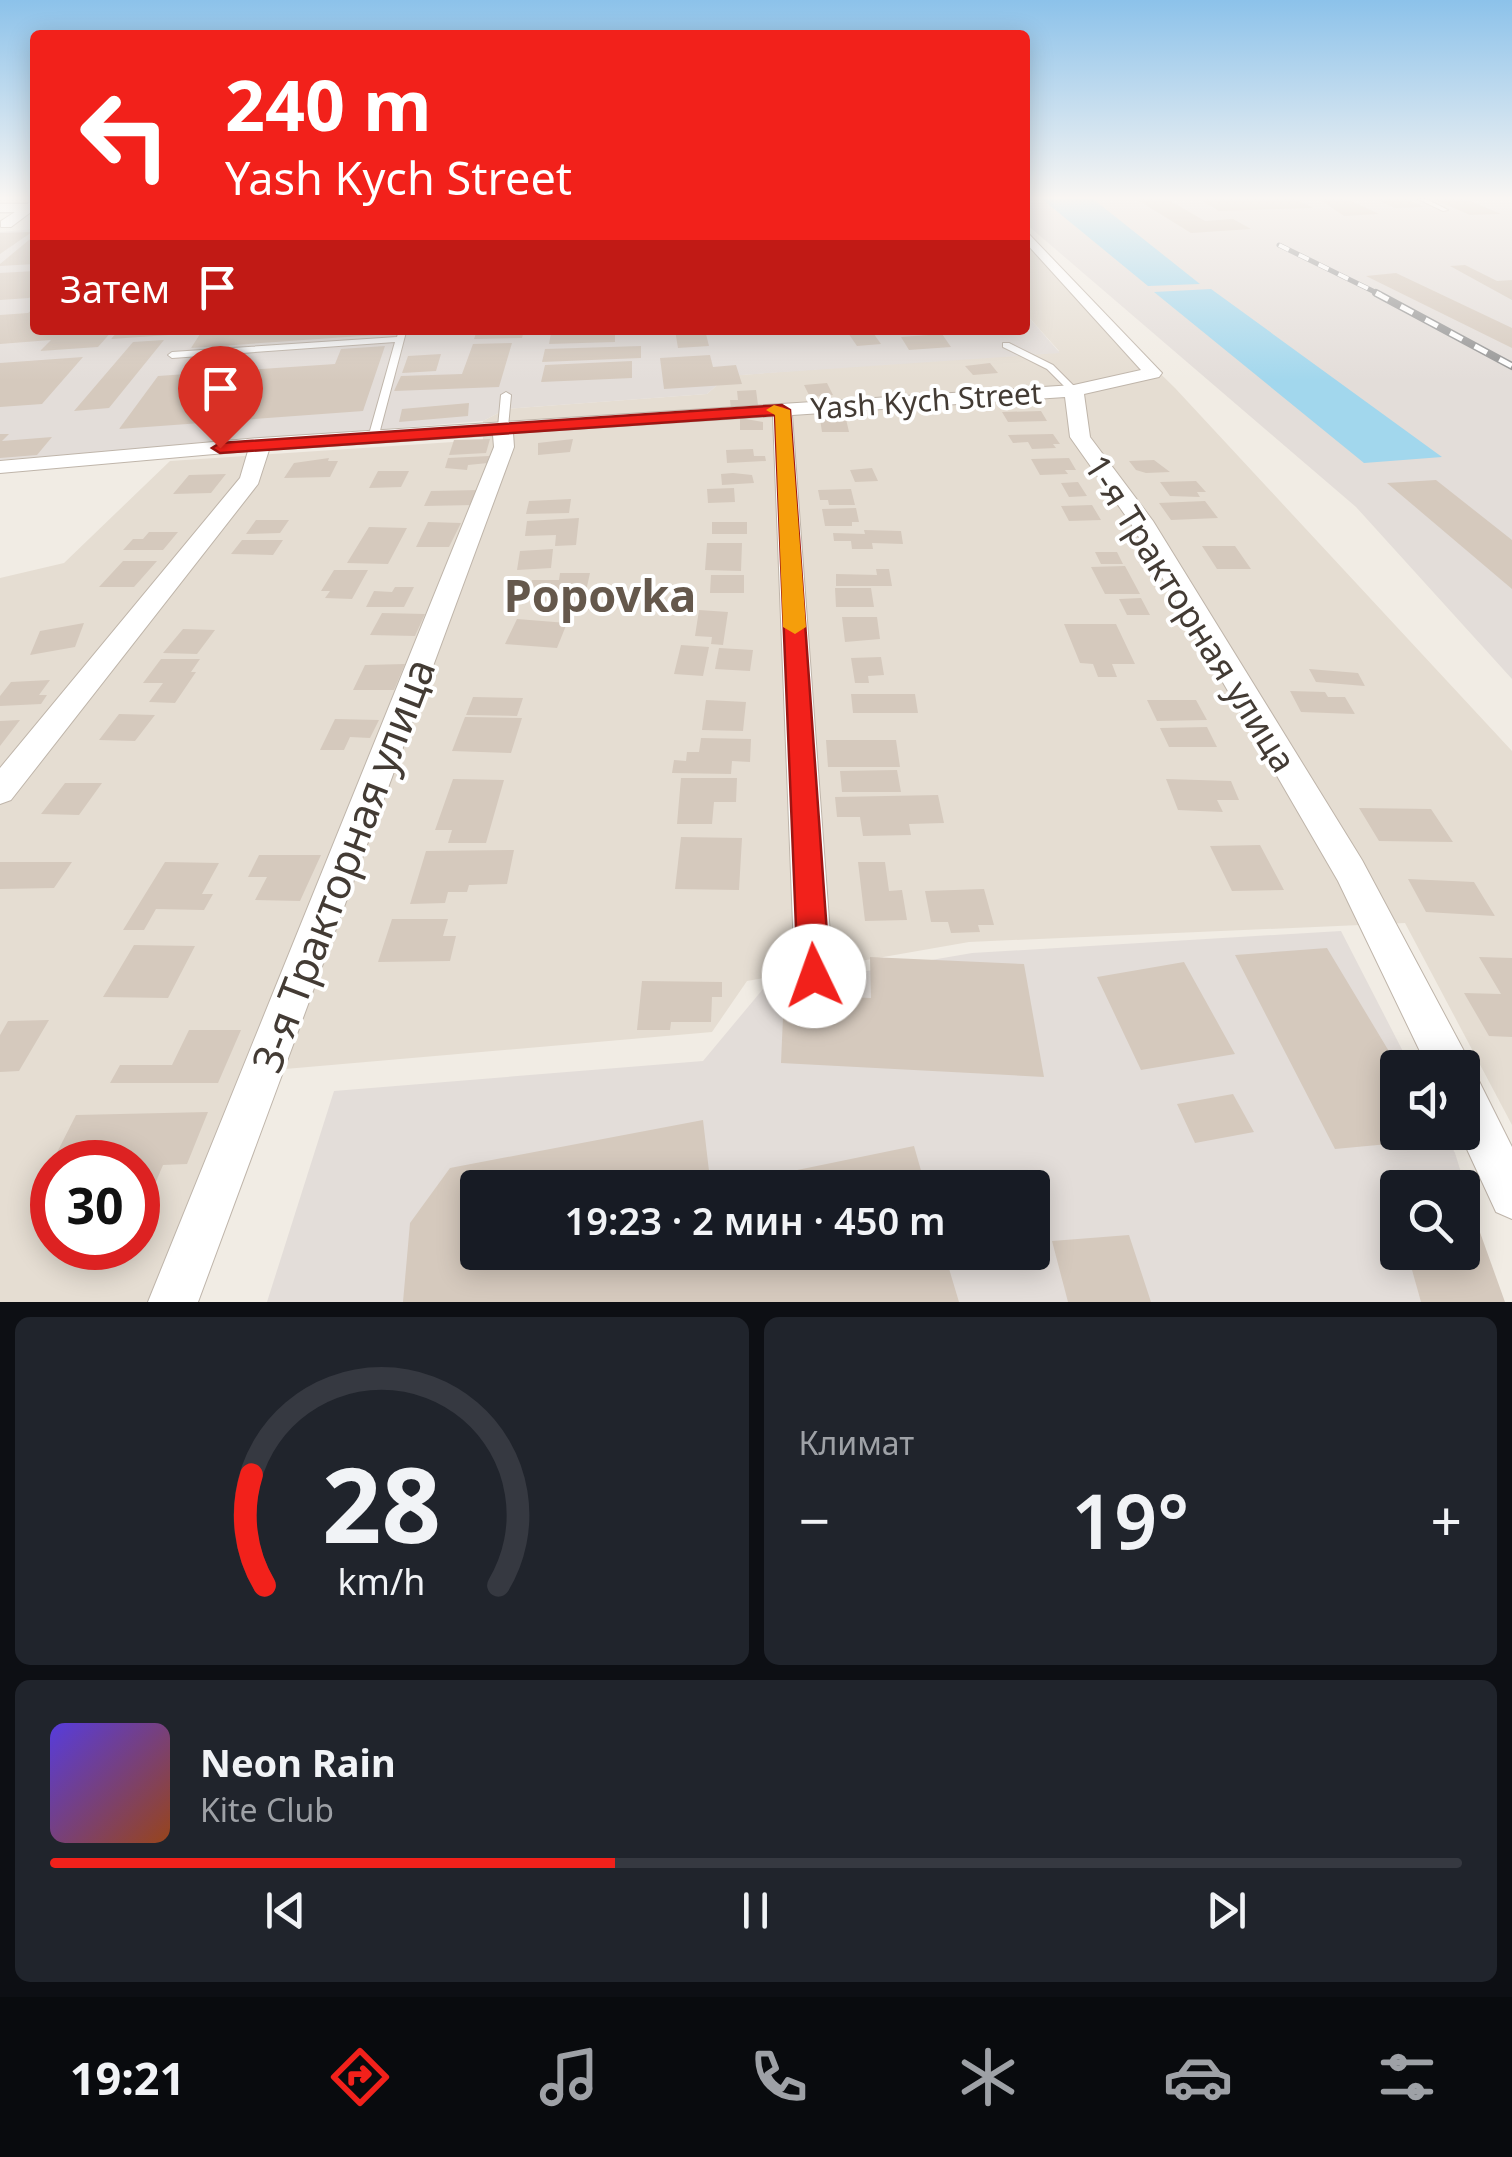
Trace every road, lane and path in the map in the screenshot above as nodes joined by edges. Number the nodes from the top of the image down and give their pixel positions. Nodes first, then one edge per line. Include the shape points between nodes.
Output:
1 (1049, 260) edge
2 (391, 335) edge
3 (402, 335) edge
4 (1006, 345) dead end
5 (172, 355) dead end
6 (1074, 391) junction
7 (782, 410) junction
8 (505, 411) junction
9 (373, 438) junction
10 (260, 444) junction
11 (0, 467) edge
12 (0, 791) edge
13 (814, 976) dead end
14 (1441, 1050) edge
15 (1480, 1129) edge
16 (1512, 1196) edge
17 (172, 1302) edge

1 - 6 street via 1153,372
2 - 5 lane
3 - 9 lane
4 - 6 lane via 1050,367
6 - 7 street, Yash Kych Street
6 - 14 street, 1-я Тракторная улица via 1080,437 1141,521 1350,870
7 - 8 street, Yash Kych Street
7 - 13 street
8 - 9 street, Yash Kych Street
8 - 17 street, 3-я Тракторная улица via 504,446
9 - 10 street, Yash Kych Street
10 - 11 street, Yash Kych Street
10 - 12 street via 250,478
15 - 16 street

